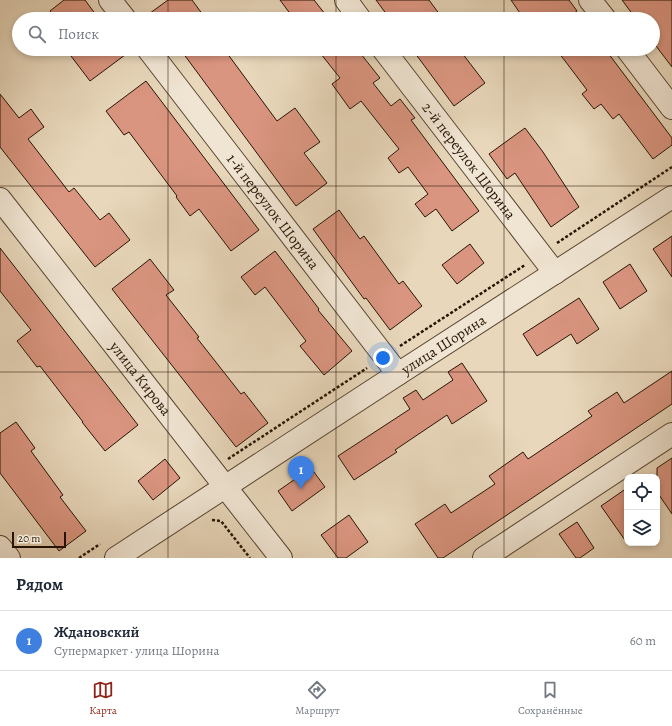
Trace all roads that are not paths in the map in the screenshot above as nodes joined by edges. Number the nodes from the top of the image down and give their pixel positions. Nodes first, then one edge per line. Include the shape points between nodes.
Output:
1 (110, 0) edge
2 (346, 0) edge
3 (590, 0) edge
4 (119, 12) edge
5 (355, 12) edge
6 (599, 12) edge
7 (153, 56) edge
8 (388, 56) edge
9 (632, 56) edge
10 (672, 108) edge
11 (672, 198) edge
12 (0, 199) edge
13 (555, 273) junction
14 (398, 374) junction
15 (672, 434) edge
16 (225, 486) junction
17 (0, 547) edge
18 (8, 558) edge
19 (116, 558) edge
20 (281, 558) edge
21 (484, 558) edge

1 - 4 street
2 - 5 street
3 - 6 street
7 - 14 street, 1-й переулок Шорина
8 - 13 street, 2-й переулок Шорина
9 - 10 street
11 - 13 street, улица Шорина
12 - 16 street, улица Кирова
13 - 14 street, улица Шорина
14 - 16 street, улица Шорина
15 - 21 street
16 - 19 street, улица Шорина
16 - 20 street, улица Кирова
17 - 18 street

